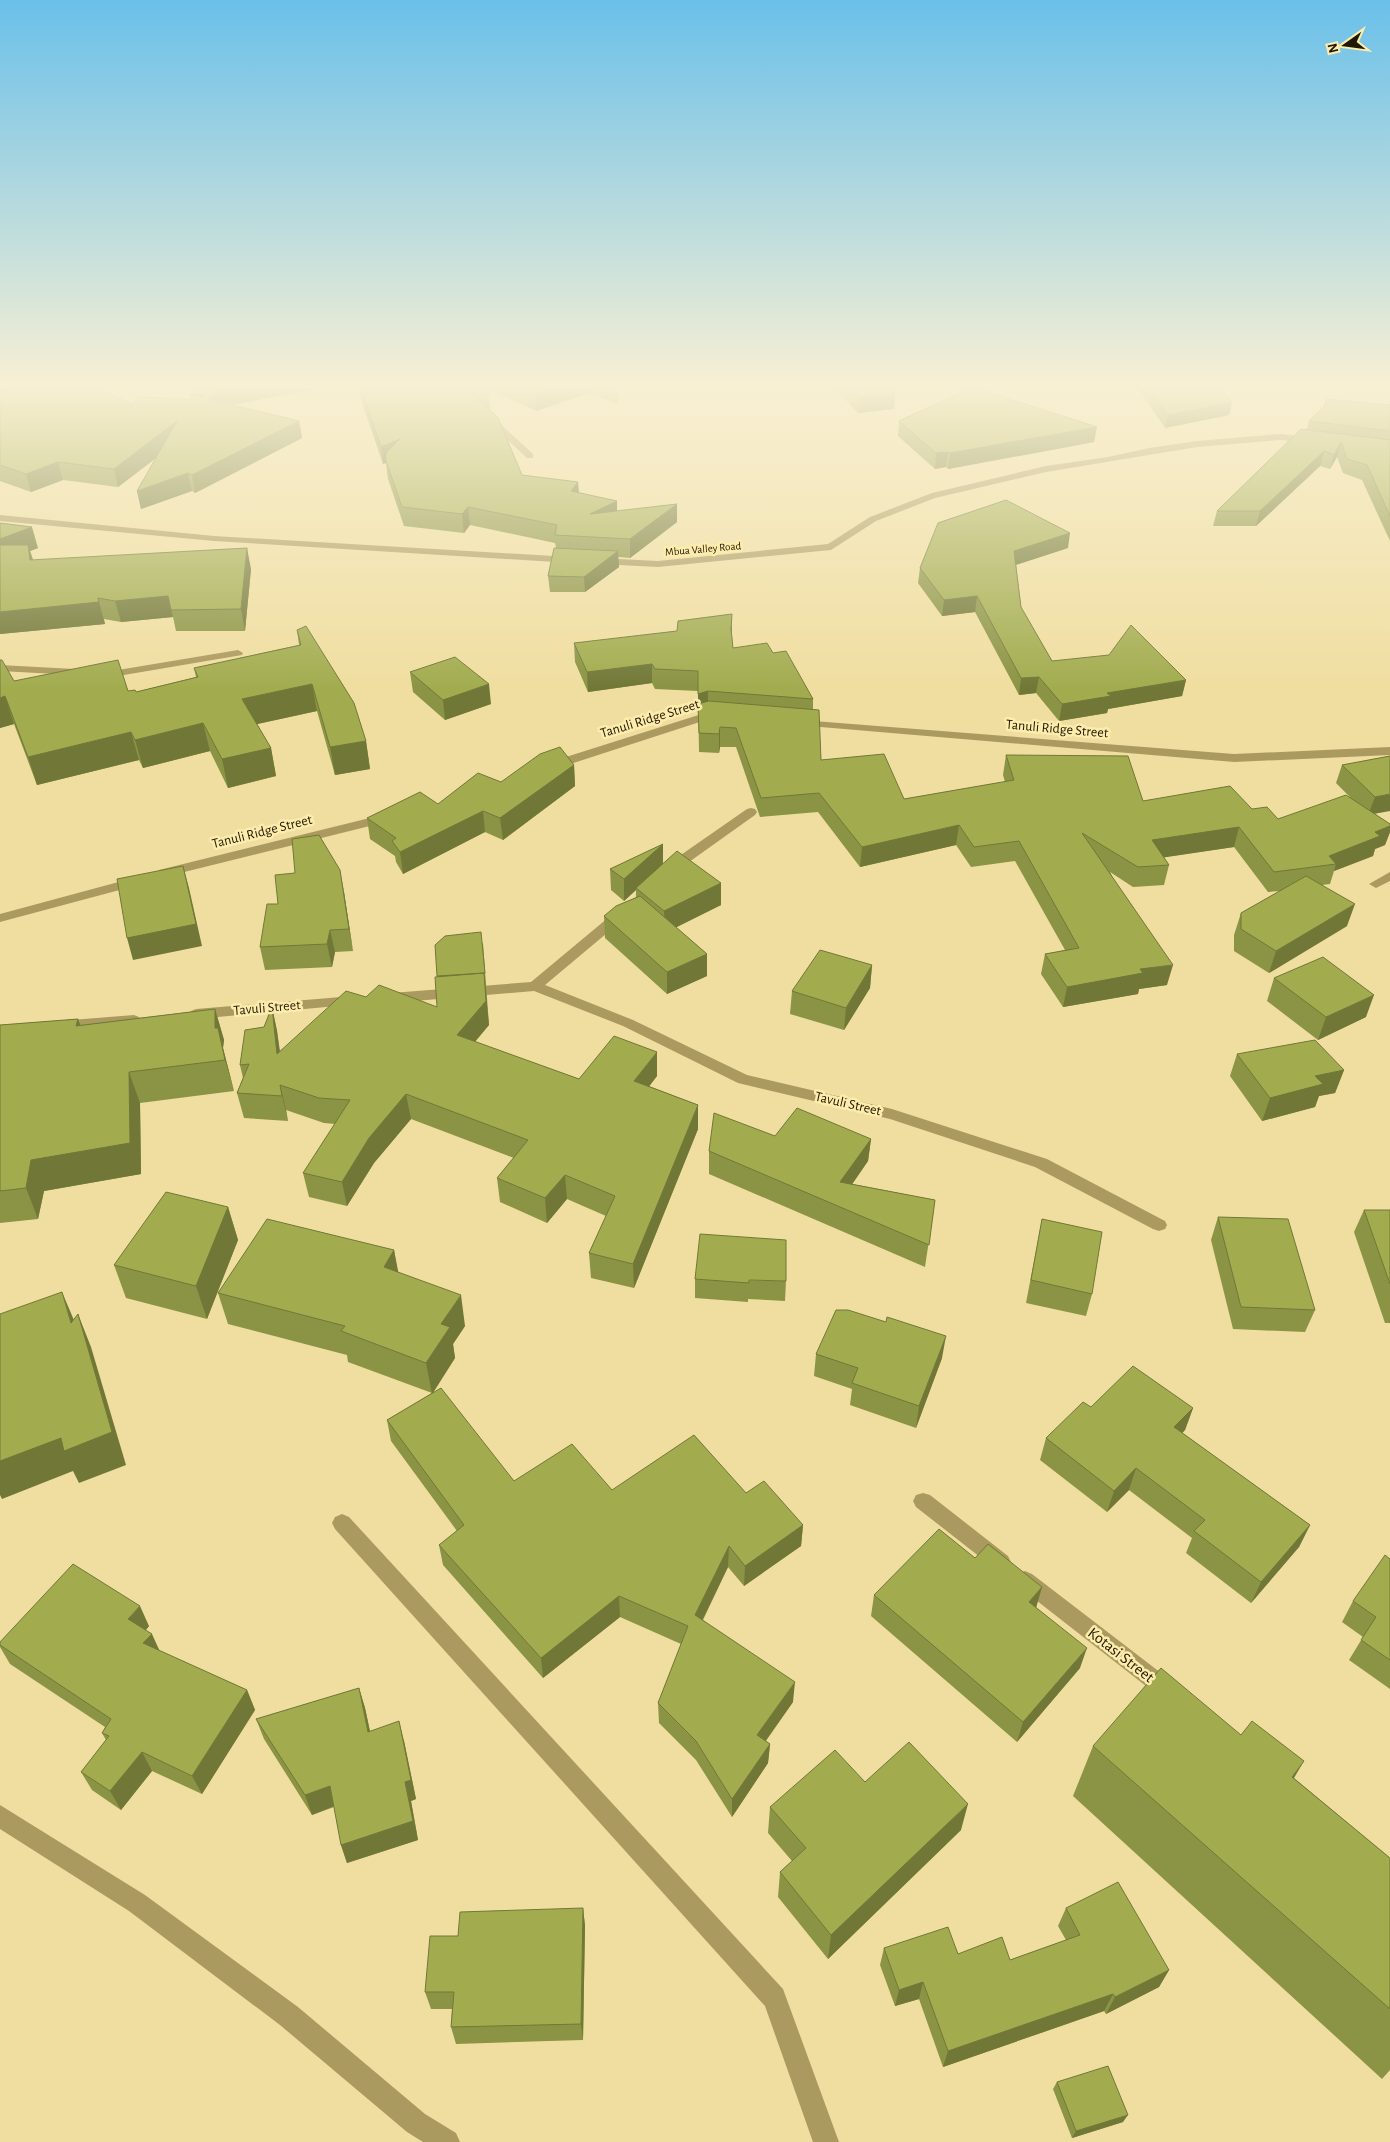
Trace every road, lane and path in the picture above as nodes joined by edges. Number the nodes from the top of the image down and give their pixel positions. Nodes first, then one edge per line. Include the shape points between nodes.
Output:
1 (965, 488) edge
2 (0, 518) edge
3 (238, 653) dead end
4 (0, 668) edge
5 (728, 717) edge
6 (788, 722) edge
7 (1390, 751) edge
8 (541, 769) edge
9 (751, 812) dead end
10 (401, 814) edge
11 (664, 875) edge
12 (1390, 876) edge
13 (1376, 884) dead end
14 (630, 907) edge
15 (0, 918) edge
16 (535, 986) junction
17 (179, 1016) edge
18 (150, 1018) edge
19 (43, 1027) edge
20 (1159, 1225) dead end
21 (923, 1501) dead end
22 (342, 1523) dead end
23 (1180, 1700) edge
24 (0, 1816) edge
25 (447, 2142) edge
26 (826, 2142) edge

1 - 2 street, Mbua Valley Road via 932,496 873,519 830,547 658,564 218,539
3 - 4 street via 112,674
5 - 8 street, Tanuli Ridge Street via 708,715
6 - 7 street, Tanuli Ridge Street via 1234,758
9 - 11 street
10 - 15 street, Tanuli Ridge Street via 222,857
12 - 13 street
14 - 16 street
16 - 17 street, Tavuli Street
16 - 20 street, Tavuli Street via 628,1023 743,1079 892,1114 1041,1163
18 - 19 street
21 - 23 street, Kotasi Street
22 - 26 street via 774,1998
24 - 25 street via 137,1903 289,2016 416,2123

